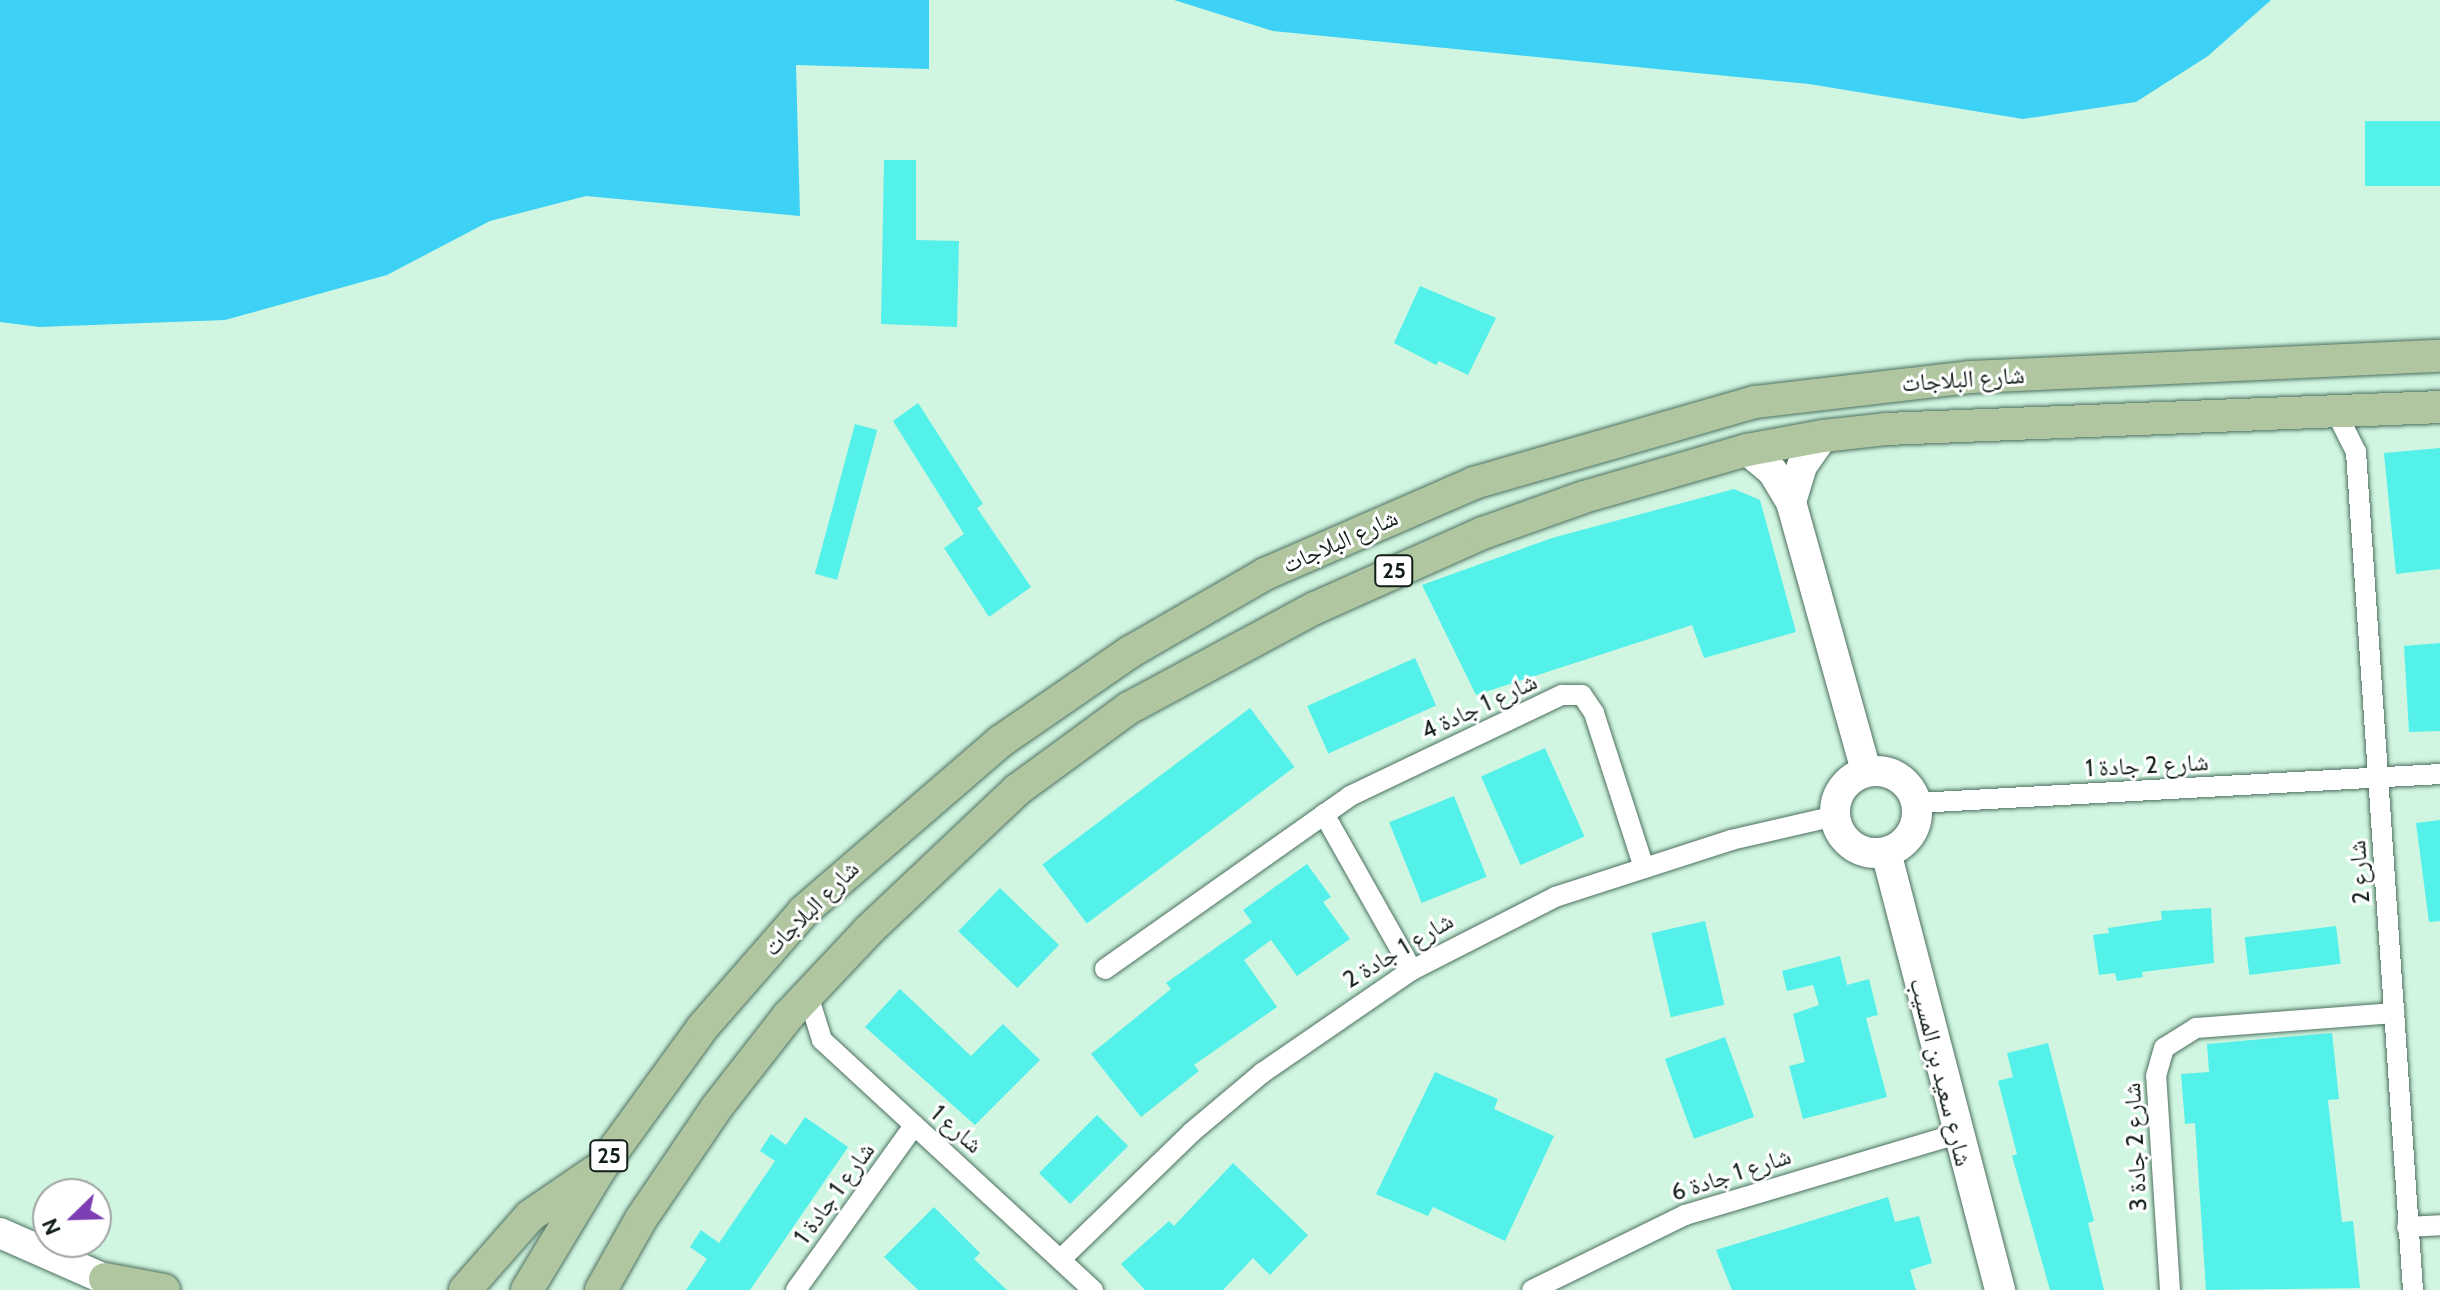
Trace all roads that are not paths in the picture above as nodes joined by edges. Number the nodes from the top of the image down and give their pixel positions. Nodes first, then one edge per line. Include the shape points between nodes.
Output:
1 (2440, 356) edge
2 (2440, 407) edge
3 (2334, 408) junction
4 (2373, 408) junction
5 (1823, 436) junction
6 (1747, 450) junction
7 (2356, 452) junction
8 (1791, 502) junction
9 (1866, 771) junction
10 (2440, 774) edge
11 (2379, 780) junction
12 (1917, 803) junction
13 (1324, 814) junction
14 (1835, 816) junction
15 (1886, 852) junction
16 (1644, 868) junction
17 (1105, 969) dead end
18 (1412, 970) junction
19 (808, 995) junction
20 (2394, 1013) junction
21 (914, 1126) junction
22 (1956, 1134) junction
23 (600, 1169) junction
24 (2440, 1225) edge
25 (2407, 1227) junction
26 (0, 1233) edge
27 (1061, 1259) junction
28 (609, 1283) edge
29 (117, 1284) edge
30 (164, 1290) edge
31 (465, 1290) edge
32 (527, 1290) edge
33 (796, 1290) edge
34 (1093, 1290) edge
35 (1532, 1290) edge
36 (2000, 1290) edge
37 (2170, 1290) edge
38 (2413, 1290) edge

1 - 23 main road, شارع البلاجات / 25 via 1971,377 1814,393 1701,415 1529,465 1386,519 1265,574 1143,644 940,790 768,948 702,1028
2 - 4 main road, شارع البلاجات / 25
3 - 4 main road, شارع البلاجات / 25
3 - 5 main road, شارع البلاجات / 25
3 - 7 street, شارع 2
4 - 7 street, شارع 2
5 - 6 main road, شارع البلاجات / 25
5 - 8 street via 1802,466
6 - 8 street via 1773,472
6 - 19 main road, شارع البلاجات / 25 via 1483,533 1315,608 1129,708 1017,790
7 - 11 street, شارع 2
8 - 9 street
9 - 12 street via 1898,776
9 - 14 street via 1846,783
10 - 11 street, شارع 2 جادة 1
11 - 12 street, شارع 2 جادة 1
11 - 20 street, شارع 2
12 - 15 street via 1912,834
13 - 16 street, شارع 1 جادة 4 via 1366,787 1562,695 1582,695 1594,713
13 - 17 street, شارع 1 جادة 4
13 - 18 street
14 - 15 street via 1853,846
14 - 16 street, شارع 1 جادة 2 via 1731,840
15 - 22 street, شارع سعيد بن المسيب
16 - 18 street, شارع 1 جادة 2 via 1555,897
18 - 27 street, شارع 1 جادة 2 via 1262,1073 1158,1163
19 - 21 street, شارع 1 via 822,1040
19 - 28 main road, شارع البلاجات / 25 via 717,1107 641,1219
20 - 25 street, شارع 2
20 - 37 street, شارع 2 جادة 3 via 2196,1028 2164,1048 2156,1076
21 - 27 street, شارع 1
21 - 33 street, شارع 1 جادة 1
22 - 35 street, شارع 1 جادة 6 via 1685,1215
22 - 36 street, شارع سعيد بن المسيب
23 - 31 main road via 530,1216
23 - 32 main road, شارع البلاجات / 25
24 - 25 street
25 - 38 street, شارع 2
26 - 29 street
27 - 34 street, شارع 1
29 - 30 main road

